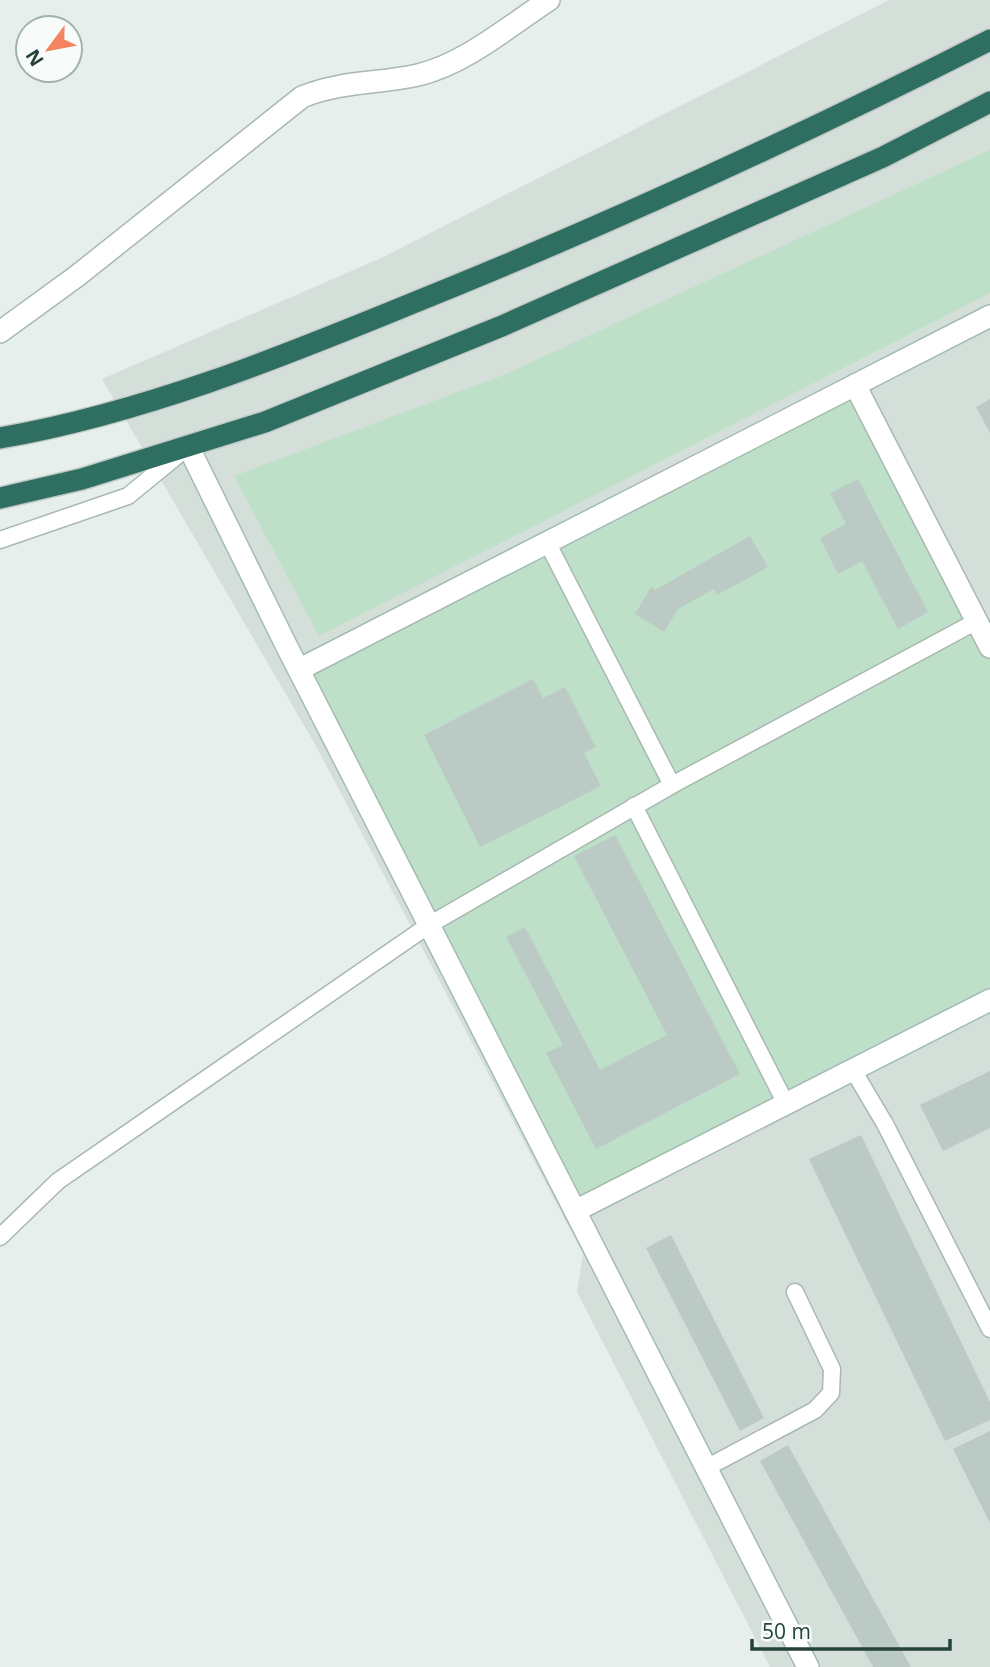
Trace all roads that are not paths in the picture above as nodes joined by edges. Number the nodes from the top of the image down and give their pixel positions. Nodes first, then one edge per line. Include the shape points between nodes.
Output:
1 (549, 0) edge
2 (990, 40) edge
3 (990, 103) edge
4 (990, 316) edge
5 (0, 332) edge
6 (855, 385) junction
7 (4, 435) edge
8 (188, 446) junction
9 (0, 498) edge
10 (0, 540) edge
11 (547, 542) junction
12 (977, 621) junction
13 (990, 647) edge
14 (300, 669) junction
15 (672, 785) junction
16 (634, 806) junction
17 (429, 925) junction
18 (990, 1000) edge
19 (853, 1070) junction
20 (786, 1104) junction
21 (575, 1211) junction
22 (0, 1237) edge
23 (795, 1293) dead end
24 (990, 1329) edge
25 (706, 1468) junction
26 (808, 1667) edge

1 - 5 street via 438,69 345,83 302,97
2 - 7 highway via 833,119 573,239 282,357 48,430
3 - 8 highway via 883,157 502,327 265,422
4 - 6 street
6 - 11 street
6 - 12 street
8 - 9 highway via 82,479
8 - 10 lane via 128,496
8 - 14 street
11 - 14 street
11 - 15 lane
12 - 13 street
12 - 15 lane
14 - 17 street
15 - 16 lane
16 - 17 lane
16 - 20 lane
17 - 21 street
17 - 22 lane via 58,1181
18 - 19 street
19 - 20 street
19 - 24 lane
20 - 21 street
21 - 25 street
23 - 25 lane via 831,1369 831,1393 815,1410
25 - 26 street

